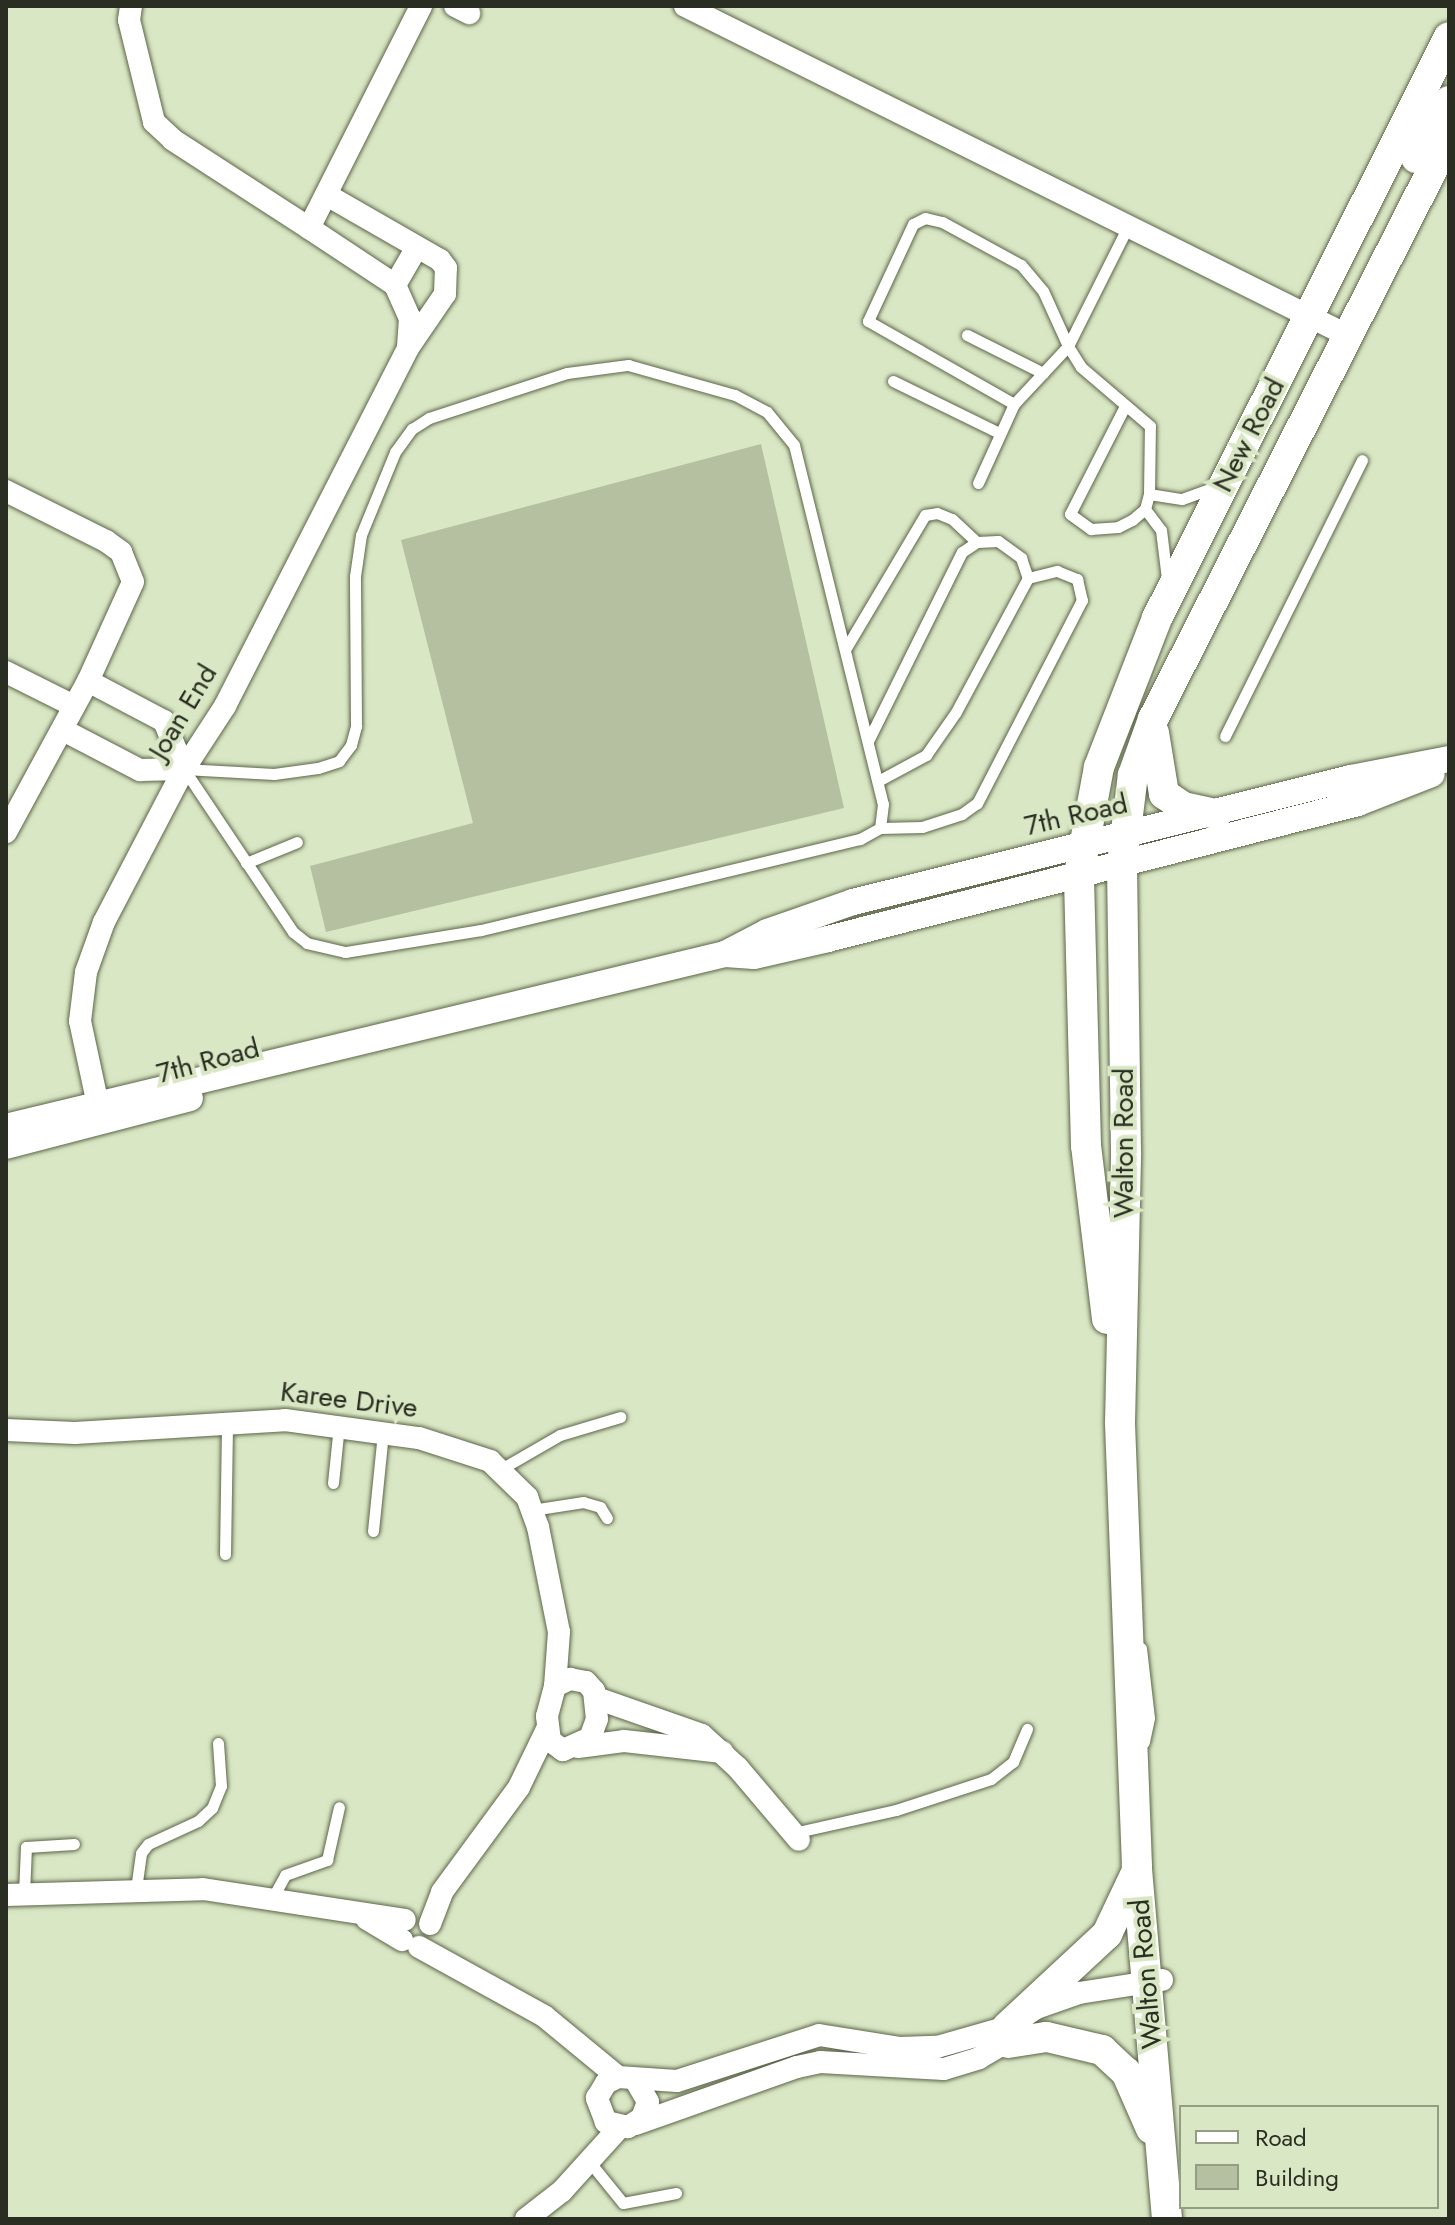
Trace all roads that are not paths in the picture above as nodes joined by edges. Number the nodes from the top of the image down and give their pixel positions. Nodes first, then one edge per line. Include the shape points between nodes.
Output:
1 (131, 6) edge
2 (421, 6) edge
3 (685, 6) edge
4 (1449, 37) edge
5 (1449, 101) edge
6 (1449, 137) edge
7 (327, 195) junction
8 (1128, 226) junction
9 (309, 228) junction
10 (417, 247) junction
11 (395, 285) junction
12 (1310, 316) junction
13 (967, 335) dead end
14 (1349, 336) junction
15 (1068, 346) junction
16 (408, 348) junction
17 (1043, 373) junction
18 (893, 381) dead end
19 (1014, 404) junction
20 (1125, 406) junction
21 (999, 433) junction
22 (1362, 460) dead end
23 (1225, 482) junction
24 (978, 483) dead end
25 (6, 491) edge
26 (1149, 494) junction
27 (1145, 509) junction
28 (977, 542) junction
29 (1028, 578) junction
30 (1166, 599) junction
31 (846, 648) junction
32 (6, 672) edge
33 (88, 681) junction
34 (74, 706) junction
35 (1153, 719) junction
36 (63, 730) junction
37 (1225, 736) dead end
38 (868, 741) junction
39 (1449, 759) edge
40 (1449, 768) edge
41 (184, 769) junction
42 (878, 781) junction
43 (1216, 814) junction
44 (880, 828) junction
45 (6, 832) edge
46 (297, 842) dead end
47 (1124, 850) junction
48 (1081, 860) junction
49 (246, 863) junction
50 (100, 1114) junction
51 (6, 1127) edge
52 (6, 1146) edge
53 (620, 1417) dead end
54 (227, 1421) junction
55 (1120, 1423) junction
56 (339, 1425) junction
57 (6, 1430) edge
58 (383, 1431) junction
59 (501, 1469) junction
60 (333, 1483) dead end
61 (532, 1510) junction
62 (607, 1518) dead end
63 (373, 1531) dead end
64 (225, 1554) dead end
65 (559, 1632) junction
66 (578, 1680) junction
67 (555, 1686) junction
68 (596, 1698) junction
69 (649, 1718) junction
70 (548, 1727) junction
71 (1027, 1729) dead end
72 (1137, 1740) junction
73 (218, 1743) dead end
74 (645, 1743) junction
75 (570, 1748) junction
76 (722, 1752) junction
77 (519, 1787) junction
78 (339, 1807) dead end
79 (796, 1836) joint
80 (74, 1844) dead end
81 (1137, 1866) junction
82 (136, 1889) junction
83 (15, 1894) edge
84 (273, 1897) junction
85 (416, 1930) junction
86 (1155, 1985) junction
87 (1007, 2035) junction
88 (804, 2040) junction
89 (577, 2043) junction
90 (976, 2048) junction
91 (809, 2064) junction
92 (627, 2079) junction
93 (599, 2102) junction
94 (628, 2126) junction
95 (1161, 2153) junction
96 (584, 2163) junction
97 (1179, 2183) edge
98 (676, 2193) dead end
99 (526, 2219) edge
100 (1167, 2219) edge

1 - 9 street via 129,20 154,122 173,140
2 - 7 street
3 - 8 street
4 - 12 main road, New Road
5 - 12 main road via 1347,294
6 - 14 main road, New Road
7 - 9 street
7 - 10 street
8 - 12 street
8 - 15 lane
9 - 11 street
10 - 11 street
10 - 16 street, Joan End via 440,260 448,282 432,319
11 - 16 street via 410,318
12 - 14 street
12 - 23 main road, New Road
13 - 17 lane
14 - 35 main road, New Road
15 - 17 lane
15 - 19 lane via 1043,291 1021,265 925,218 913,224 868,321
15 - 20 lane via 1081,367
16 - 41 street, Joan End via 225,706
17 - 19 lane
18 - 21 lane
19 - 21 lane
20 - 26 lane via 1150,426
20 - 27 lane via 1070,514 1102,531
21 - 24 lane
22 - 37 lane
23 - 26 lane via 1182,499
23 - 30 main road, New Road
25 - 33 street via 106,541 130,566 133,582 127,601
26 - 27 lane
27 - 30 lane via 1161,530
28 - 29 lane via 998,541 1021,558
28 - 31 lane via 952,519 925,515
28 - 38 lane via 962,552
29 - 42 lane via 956,712 926,755
29 - 44 lane via 1057,571 1077,579 1082,600 977,803 962,814 922,827
30 - 48 main road, New Road via 1114,718
31 - 38 lane
31 - 41 lane via 786,430 767,412 735,395 628,365 589,367 429,418 412,429 395,452 361,535 354,634 356,726 339,761 274,774
32 - 34 street
33 - 34 street
33 - 41 street via 164,721
34 - 36 street
35 - 43 main road via 1157,777 1164,794 1183,807
35 - 47 main road, New Road via 1133,775
36 - 41 street via 140,770
36 - 45 street
38 - 42 lane
39 - 43 street, 7th Road via 1351,778
40 - 47 street, 7th Road via 1358,803
41 - 49 lane
41 - 50 street, Joan End via 104,922 86,972 80,1021
42 - 44 lane via 883,804
43 - 47 street, 7th Road
44 - 49 lane via 860,839 481,930 345,952 307,943 293,932
46 - 49 lane
47 - 48 street, 7th Road
47 - 55 main road, Walton Road via 1126,1152
48 - 50 street, 7th Road via 754,956 725,954 423,1029 366,1036
48 - 55 main road, Walton Road via 1086,1146
50 - 51 street, 7th Road
50 - 52 street, 7th Road
53 - 59 lane via 560,1435
54 - 56 street, Karee Drive
54 - 57 street, Karee Drive via 75,1433
54 - 64 lane
55 - 72 main road, Walton Road
56 - 58 street, Karee Drive
56 - 60 lane
58 - 59 street, Karee Drive via 459,1448
58 - 63 lane
59 - 61 street, Karee Drive
61 - 62 lane via 583,1502 600,1507
61 - 65 street, Karee Drive
65 - 66 street, Karee Drive
65 - 67 street, Karee Drive
66 - 67 street
66 - 68 street via 590,1686
67 - 70 street
68 - 69 street
68 - 75 street via 594,1729
69 - 74 street
69 - 76 street via 702,1735
70 - 75 street via 550,1741
70 - 77 street
71 - 79 lane via 1013,1762 991,1779
72 - 81 main road, Walton Road
72 - 86 main road, Walton Road
73 - 82 lane via 221,1786 212,1808 198,1821 148,1844
74 - 75 street
74 - 76 street
75 - 77 street
76 - 79 street
77 - 85 street
78 - 84 lane via 327,1860 285,1875
80 - 83 lane via 26,1847
81 - 86 main road, Walton Road
81 - 87 main road via 1130,1895 1107,1934
82 - 83 street
82 - 84 street
84 - 85 street
85 - 89 street via 446,1958 544,2016
86 - 87 street via 1079,1993 1036,2008
86 - 95 main road, Walton Road
86 - 97 main road, Walton Road
87 - 90 street
87 - 95 main road via 1047,2037 1102,2050 1126,2072
88 - 90 street via 846,2035 899,2048
88 - 91 street
88 - 92 street via 677,2081
89 - 92 street
89 - 93 street
90 - 91 street via 944,2069
91 - 94 street
92 - 93 street
92 - 94 street via 648,2102
93 - 94 street
93 - 96 street
94 - 96 street
95 - 100 main road, Walton Road
96 - 98 lane via 623,2203
96 - 99 street via 562,2191

